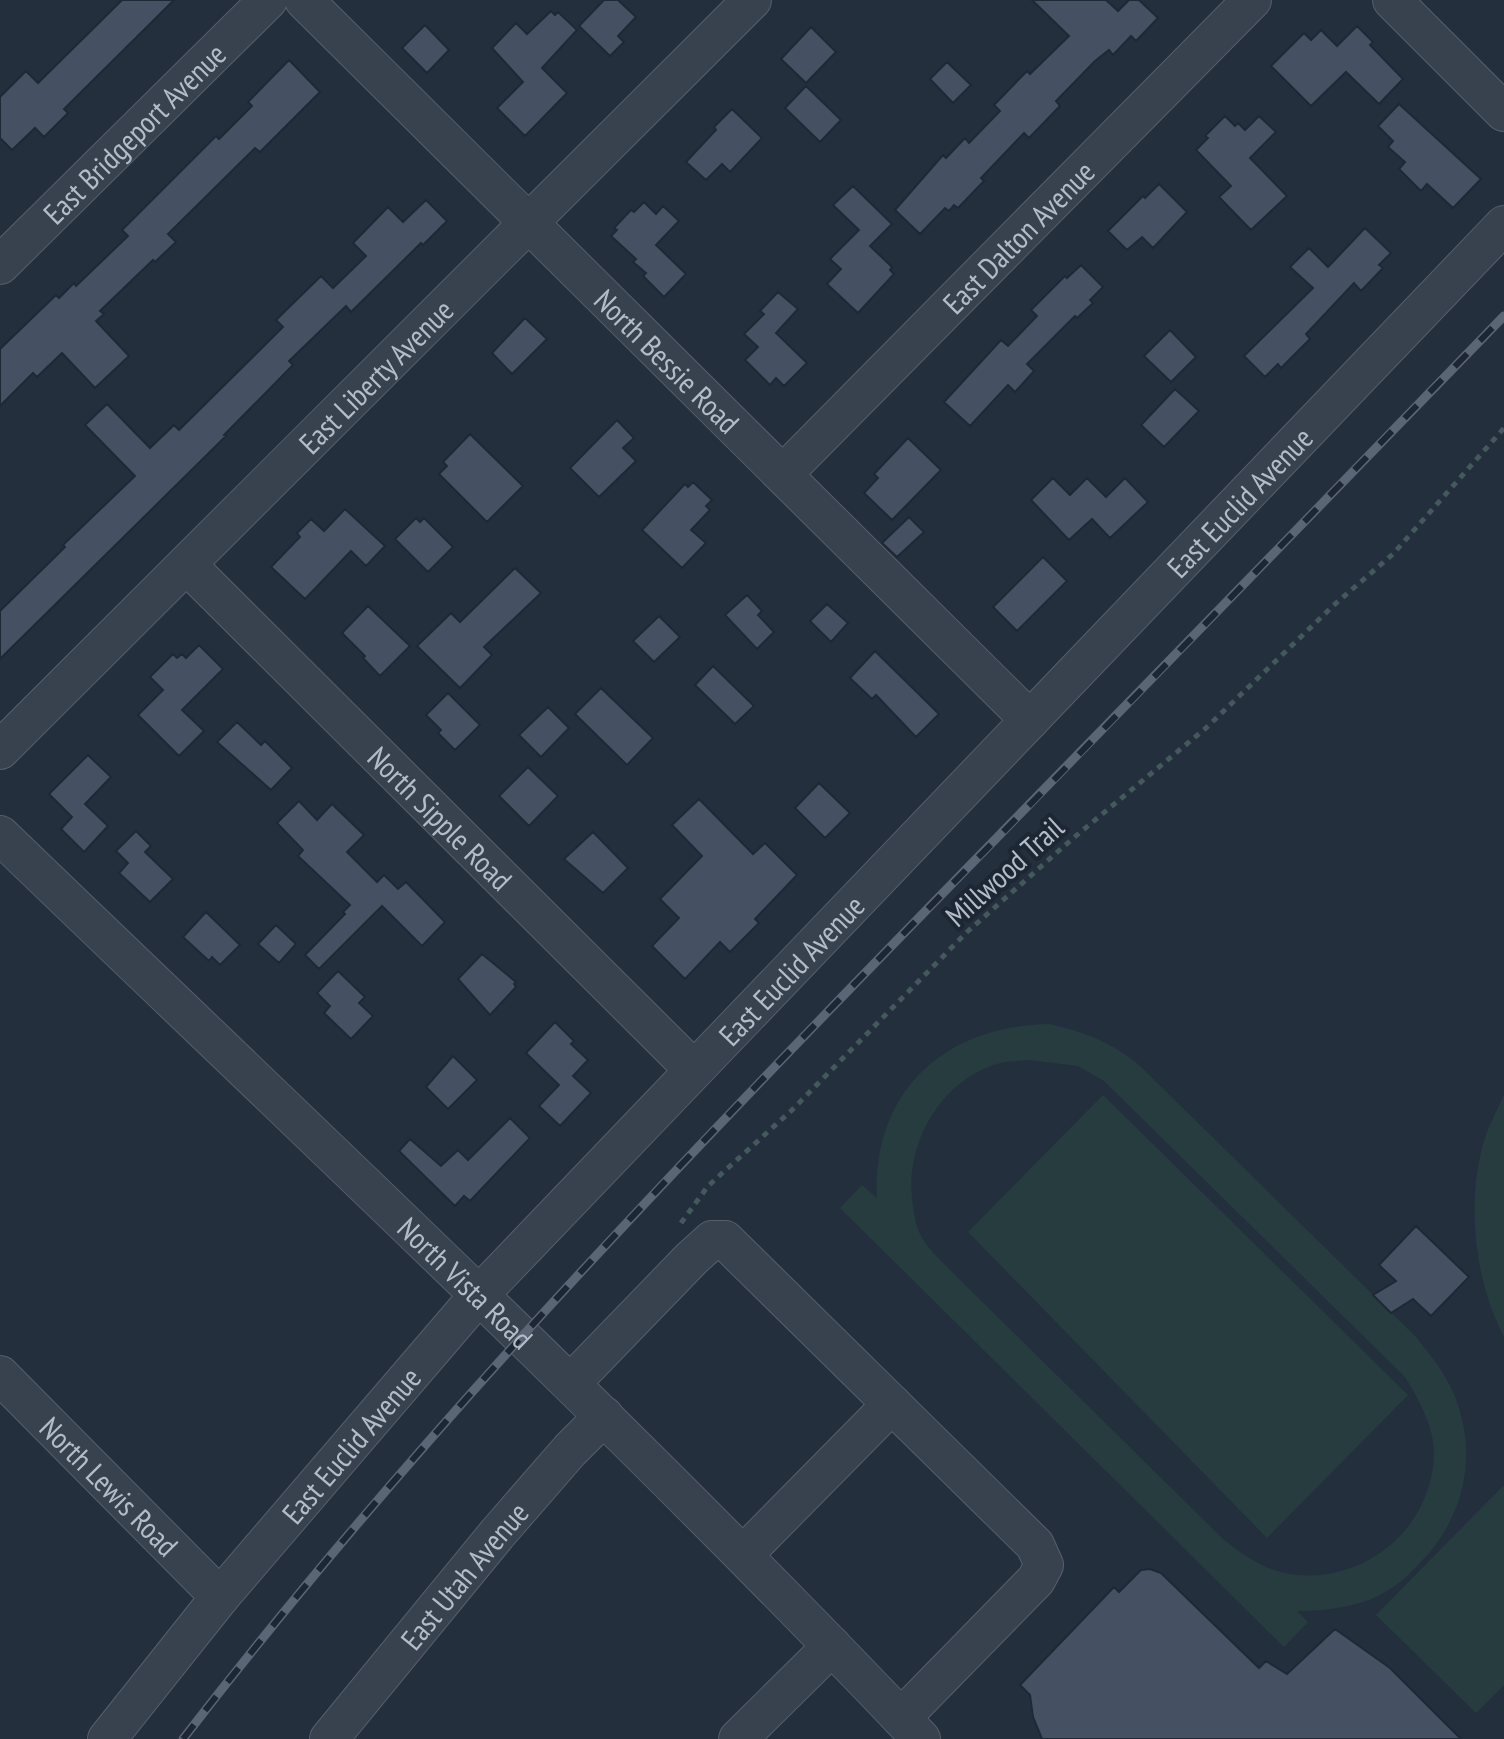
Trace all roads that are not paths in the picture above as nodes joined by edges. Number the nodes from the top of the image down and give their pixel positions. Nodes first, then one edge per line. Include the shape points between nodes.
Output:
1 (268, 0) edge
2 (304, 0) edge
3 (752, 0) edge
4 (1252, 0) edge
5 (1392, 0) edge
6 (1504, 112) edge
7 (529, 225) junction
8 (1504, 225) edge
9 (0, 265) edge
10 (783, 474) junction
11 (187, 565) junction
12 (1030, 720) junction
13 (0, 750) edge
14 (0, 835) edge
15 (693, 1069) junction
16 (478, 1296) junction
17 (0, 1375) edge
18 (571, 1383) junction
19 (892, 1404) junction
20 (604, 1416) junction
21 (744, 1554) junction
22 (220, 1597) junction
23 (832, 1646) junction
24 (911, 1728) edge
25 (107, 1739) edge
26 (329, 1739) edge
27 (738, 1739) edge

1 - 9 street, East Bridgeport Avenue
2 - 7 street, North Bessie Road
3 - 7 street, East Liberty Avenue
4 - 10 street, East Dalton Avenue
5 - 6 street
7 - 10 street, North Bessie Road
7 - 11 street, East Liberty Avenue
8 - 12 street, East Euclid Avenue
10 - 12 street, North Bessie Road
11 - 13 street, East Liberty Avenue
11 - 15 street, North Sipple Road
12 - 15 street, East Euclid Avenue
14 - 16 street, North Vista Road
15 - 16 street, East Euclid Avenue
16 - 18 street, North Vista Road
16 - 22 street, East Euclid Avenue
17 - 22 street, North Lewis Road
18 - 19 street via 692,1258 712,1240 725,1240
18 - 20 street, North Vista Road
19 - 21 street
19 - 24 street via 1035,1545 1044,1565
20 - 21 street, North Vista Road
20 - 26 street, East Utah Avenue via 497,1534
21 - 23 street, North Vista Road
22 - 25 street, East Euclid Avenue
23 - 24 street, North Vista Road
23 - 27 street

